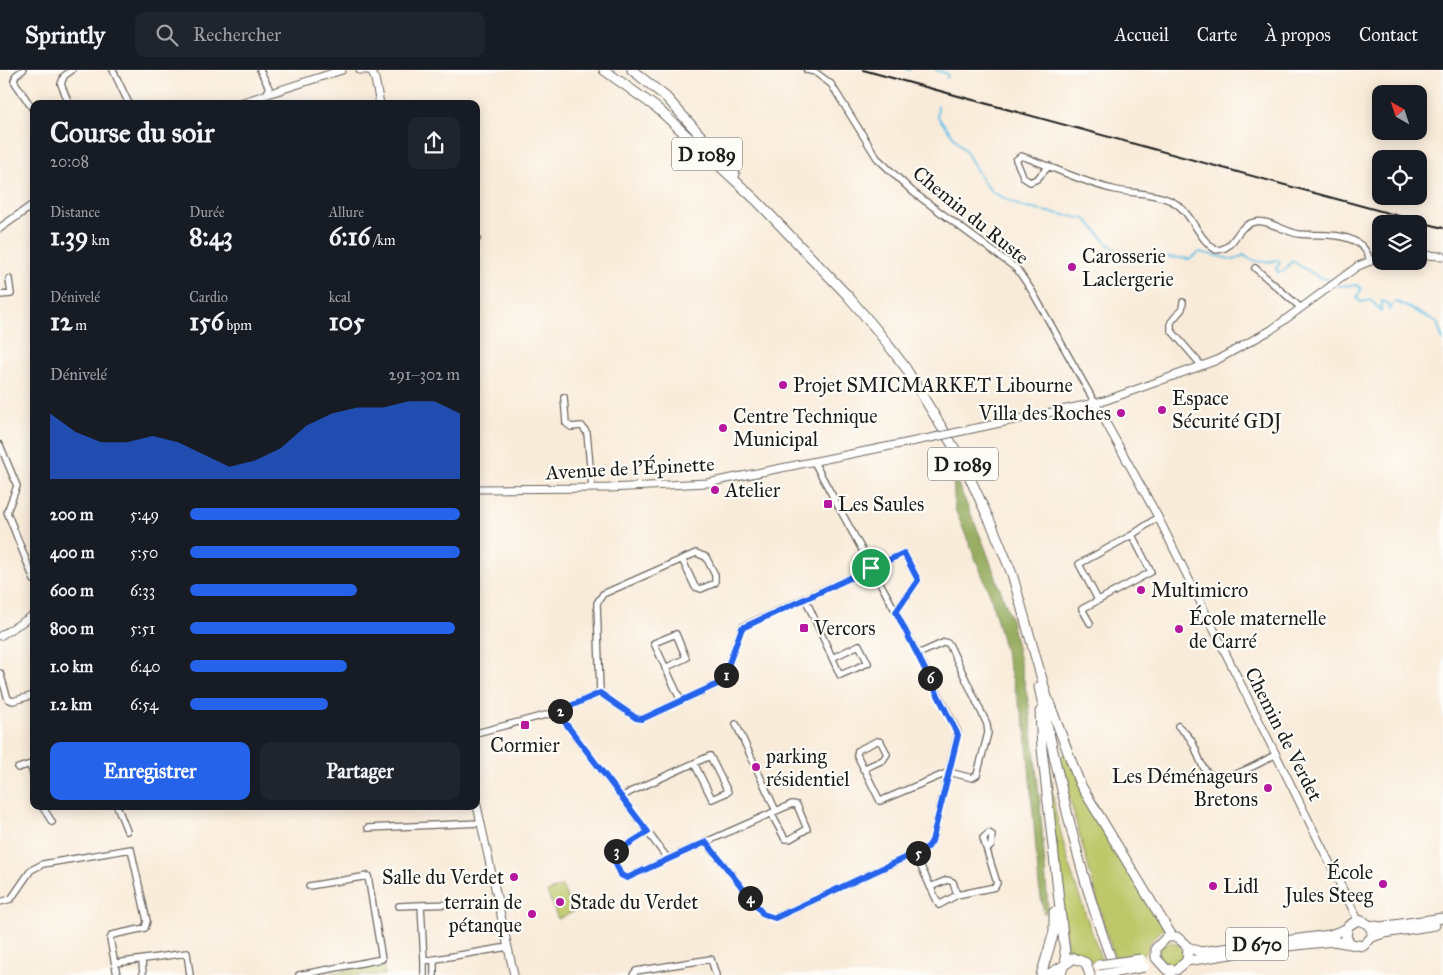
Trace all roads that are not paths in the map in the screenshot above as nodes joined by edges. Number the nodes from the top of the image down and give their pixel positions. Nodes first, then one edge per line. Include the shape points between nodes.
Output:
1 (23, 70) edge
2 (72, 70) edge
3 (112, 70) edge
4 (260, 70) edge
5 (342, 70) edge
6 (360, 70) edge
7 (371, 70) edge
8 (604, 70) edge
9 (632, 70) edge
10 (807, 70) edge
11 (267, 94) junction
12 (67, 100) edge
13 (127, 100) edge
14 (250, 100) edge
15 (379, 100) edge
16 (30, 105) edge
17 (1049, 166) junction
18 (757, 201) junction
19 (30, 207) edge
20 (0, 228) edge
21 (1427, 255) edge
22 (1443, 256) edge
23 (1370, 260) joint
24 (1255, 268) dead end
25 (10, 280) dead end
26 (0, 295) edge
27 (1183, 302) dead end
28 (1301, 308) junction
29 (1202, 366) junction
30 (564, 397) dead end
31 (1095, 403) junction
32 (0, 446) edge
33 (814, 462) junction
34 (592, 488) junction
35 (480, 489) edge
36 (1158, 517) junction
37 (1132, 535) junction
38 (682, 559) junction
39 (871, 568) junction
40 (30, 570) edge
41 (805, 598) junction
42 (1098, 600) junction
43 (896, 612) junction
44 (1022, 614) junction
45 (30, 617) edge
46 (1090, 623) dead end
47 (0, 636) edge
48 (918, 654) junction
49 (832, 658) junction
50 (665, 668) junction
51 (0, 673) edge
52 (1039, 687) junction
53 (600, 693) junction
54 (30, 696) edge
55 (681, 701) junction
56 (557, 712) junction
57 (736, 724) dead end
58 (1178, 726) dead end
59 (480, 732) edge
60 (1276, 754) junction
61 (694, 763) junction
62 (30, 765) edge
63 (18, 768) dead end
64 (863, 769) junction
65 (949, 772) junction
66 (622, 797) junction
67 (44, 810) edge
68 (119, 810) edge
69 (478, 810) edge
70 (774, 812) junction
71 (52, 822) dead end
72 (481, 823) junction
73 (368, 828) dead end
74 (127, 831) dead end
75 (648, 832) junction
76 (706, 842) junction
77 (987, 849) dead end
78 (915, 854) junction
79 (668, 859) junction
80 (1055, 879) junction
81 (308, 886) dead end
82 (930, 887) junction
83 (958, 895) junction
84 (0, 902) edge
85 (497, 903) junction
86 (421, 905) junction
87 (399, 906) dead end
88 (1443, 918) edge
89 (1358, 920) junction
90 (1443, 924) edge
91 (1369, 925) junction
92 (1346, 929) junction
93 (1172, 936) junction
94 (1372, 937) junction
95 (1351, 944) junction
96 (1188, 946) junction
97 (508, 947) junction
98 (1155, 953) junction
99 (434, 959) junction
100 (142, 960) junction
101 (424, 960) junction
102 (1187, 961) junction
103 (116, 963) junction
104 (1142, 963) junction
105 (1162, 967) junction
106 (1063, 968) edge
107 (1089, 971) edge
108 (1171, 973) edge
109 (117, 975) edge
110 (143, 975) edge
111 (190, 975) edge
112 (299, 975) edge
113 (424, 975) edge
114 (434, 975) edge
115 (514, 975) edge
116 (634, 975) edge
117 (714, 975) edge
118 (1042, 975) edge
119 (1099, 975) edge
120 (1117, 975) edge

1 - 16 street via 14,81
2 - 12 street via 64,76 61,84
3 - 13 street
4 - 11 street via 269,88
5 - 11 street
6 - 7 street
7 - 15 street
8 - 18 main road, D 1089 via 657,108
9 - 18 main road, D 1089 via 677,108
10 - 31 street, Chemin du Ruste via 831,84 877,158 913,192 1017,269
11 - 14 street
17 - 17 street via 1030,182 1024,178 1016,160 1022,156
17 - 23 street via 1109,188 1170,200 1184,210 1205,241 1216,250 1232,244 1244,226 1263,222 1300,234 1346,237 1366,249
18 - 44 main road, D 1089 via 847,295 905,367 961,459 1012,574
19 - 20 street
21 - 22 street
23 - 28 street, Avenue de l'Épinette via 1342,276
24 - 28 street
25 - 26 street via 11,294
27 - 29 street via 1182,309 1171,322 1171,330
28 - 29 street, Avenue de l'Épinette via 1259,338
29 - 31 street, Avenue de l'Épinette via 1132,393
30 - 34 street via 566,423 571,427 582,426 587,433
31 - 33 street, Avenue de l'Épinette, bridge
31 - 36 street, Chemin de Verdet
32 - 40 street via 17,486 7,512
33 - 34 street, Avenue de l'Épinette via 707,483
33 - 39 street
34 - 35 street, Avenue de l'Épinette
36 - 37 street
36 - 60 street, Chemin de Verdet
37 - 42 street via 1151,572
37 - 42 street via 1078,564
38 - 38 street via 694,587 701,589 714,583 715,575 706,557 696,553
38 - 53 street via 599,598
39 - 41 street
39 - 43 street
39 - 43 street via 904,553 918,580
41 - 49 street
41 - 55 street via 742,628 722,682
42 - 46 street via 1082,609
43 - 48 street
44 - 52 main road, D 1089
44 - 93 main road via 1080,784
45 - 47 street
48 - 65 street via 958,732
48 - 65 street via 946,642 949,644 986,724 988,733 977,775 972,778
49 - 49 street via 840,675 868,663 859,645
50 - 50 street via 686,658 676,634 654,643
50 - 55 street
51 - 54 street via 8,700
52 - 80 main road
52 - 120 main road, D 1089 via 1071,836 1097,923
53 - 55 street via 642,719
53 - 56 street
56 - 59 street
56 - 66 street
57 - 70 street
58 - 60 street via 1191,739 1206,771 1213,776 1232,775
60 - 89 street, Chemin de Verdet
61 - 61 street via 712,799 728,792 710,756
61 - 66 street
62 - 63 street
64 - 64 street via 883,760 887,754 881,742 858,750 856,755
64 - 65 street via 880,801
65 - 78 street via 932,841
66 - 75 street
67 - 71 street
68 - 74 street
69 - 72 street
70 - 70 street via 795,803 807,829 784,839
70 - 76 street
72 - 73 street
72 - 85 street
75 - 79 street
75 - 79 street via 614,853 621,875 627,878
76 - 78 street via 763,914 775,918
76 - 79 street
77 - 83 street via 997,883 995,887
78 - 82 street
80 - 106 main road
80 - 118 main road via 1054,932
81 - 112 street via 368,876 382,958
82 - 83 street via 947,880 953,882
82 - 83 street via 939,905
84 - 103 street via 11,899 31,870 43,864 131,850 147,921 145,928 112,935
85 - 86 street
85 - 97 street
86 - 87 street
86 - 101 street
88 - 91 main road via 1380,927
89 - 91 main road
89 - 92 main road
90 - 94 main road
91 - 94 main road
92 - 95 main road via 1346,937
92 - 96 main road, D 670 via 1330,935 1213,951 1200,952
93 - 96 main road via 1182,939
93 - 98 main road via 1162,940
94 - 95 main road via 1363,946
95 - 102 main road, D 670 via 1324,942
96 - 102 main road
97 - 99 street
97 - 115 street
98 - 104 main road
98 - 105 main road
99 - 101 street
99 - 114 street
100 - 103 street
100 - 110 street
100 - 111 street via 187,953
101 - 113 street
102 - 108 main road
103 - 109 street
104 - 105 main road
104 - 107 main road, bridge via 1100,965
104 - 119 main road, bridge
105 - 108 main road
106 - 107 main road via 1078,958
106 - 118 main road
116 - 117 street via 636,971 711,959

